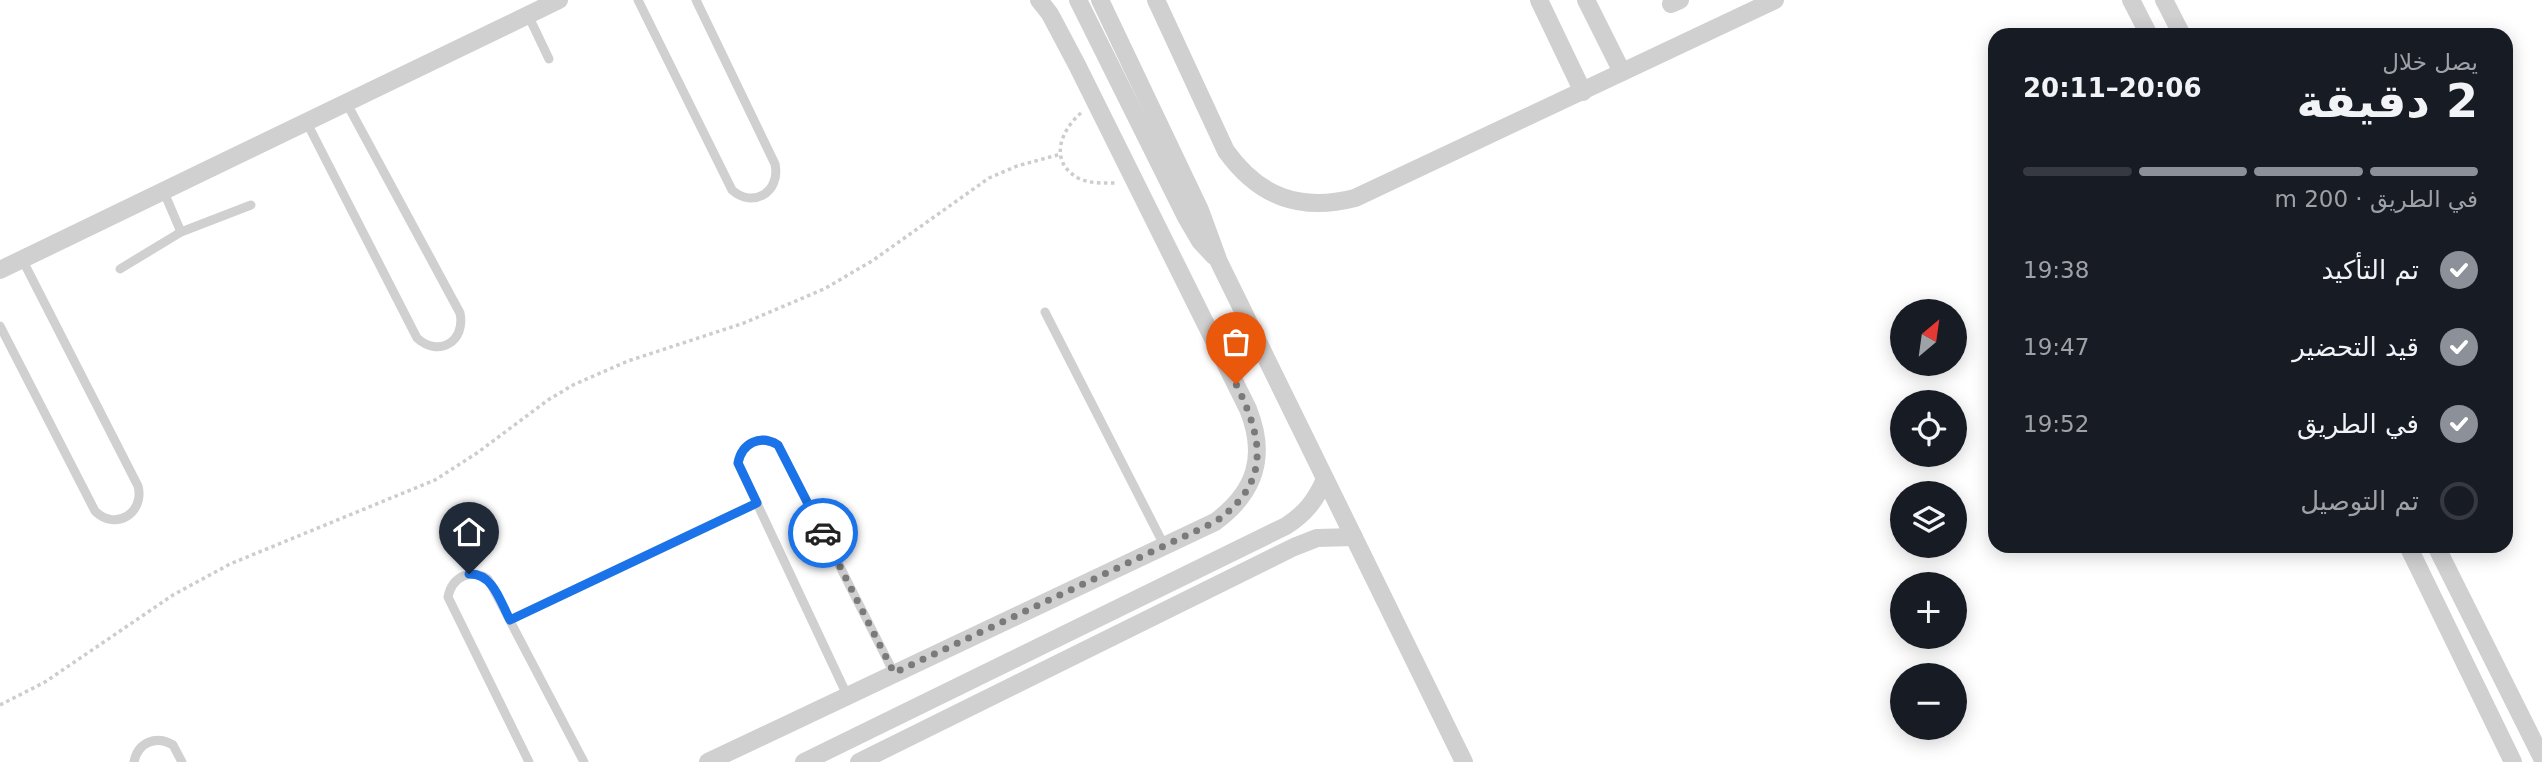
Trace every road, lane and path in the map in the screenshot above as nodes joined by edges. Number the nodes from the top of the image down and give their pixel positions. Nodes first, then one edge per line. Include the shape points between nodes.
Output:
1 (559, 0) edge
2 (638, 0) edge
3 (696, 0) edge
4 (1039, 0) edge
5 (1078, 0) edge
6 (1100, 0) edge
7 (1156, 0) edge
8 (1539, 0) edge
9 (1586, 0) edge
10 (1775, 0) edge
11 (2131, 0) edge
12 (2164, 0) edge
13 (524, 8) edge
14 (2145, 28) edge
15 (2178, 28) edge
16 (549, 59) dead end
17 (1622, 72) junction
18 (1583, 92) junction
19 (1095, 101) junction
20 (346, 102) junction
21 (306, 121) junction
22 (1061, 154) junction
23 (1136, 184) junction
24 (163, 190) junction
25 (251, 205) dead end
26 (181, 232) junction
27 (22, 260) junction
28 (1219, 262) junction
29 (120, 269) dead end
30 (0, 270) edge
31 (1045, 312) dead end
32 (0, 326) edge
33 (1325, 479) junction
34 (757, 503) junction
35 (1354, 537) junction
36 (1164, 545) junction
37 (2411, 553) edge
38 (2440, 553) edge
39 (510, 620) junction
40 (894, 673) junction
41 (847, 695) junction
42 (0, 705) edge
43 (2542, 758) edge
44 (134, 762) edge
45 (182, 762) edge
46 (529, 762) edge
47 (584, 762) edge
48 (708, 762) edge
49 (804, 762) edge
50 (859, 762) edge
51 (1464, 762) edge
52 (2513, 762) edge

1 - 13 street
2 - 3 lane via 732,190 748,199 761,197 776,180 775,164
4 - 19 street
5 - 28 street via 1189,223
6 - 28 street via 1200,210
7 - 18 street via 1226,151 1266,190 1301,203 1319,205 1356,198
8 - 18 street
9 - 17 street
10 - 17 street
11 - 14 street
12 - 15 street
13 - 16 lane
13 - 20 street
17 - 18 street
19 - 22 path via 1065,128
19 - 23 street
20 - 21 street
20 - 21 lane via 460,313 461,328 446,346 434,347 417,338
21 - 24 street
22 - 23 path via 1079,178
22 - 42 path via 1017,166 983,182 872,261 824,289 573,385 435,480 211,574 45,682
23 - 36 street via 1248,409 1258,444 1251,481 1230,511
24 - 26 lane
24 - 27 street
25 - 26 lane
26 - 29 lane
27 - 30 street
27 - 32 lane via 138,486 139,501 124,519 111,520 95,511
28 - 33 street
31 - 36 lane
33 - 35 street
33 - 49 street via 1314,502 1286,526
34 - 39 lane
34 - 40 lane via 738,463 747,446 765,440 778,445
34 - 41 lane
35 - 50 street via 1317,538 1294,547
35 - 51 street
36 - 40 street
37 - 52 street
38 - 43 street
39 - 46 lane via 488,579 462,576 452,585 448,597
39 - 47 lane
40 - 41 street
41 - 48 street
44 - 45 lane via 142,746 161,740 173,745

